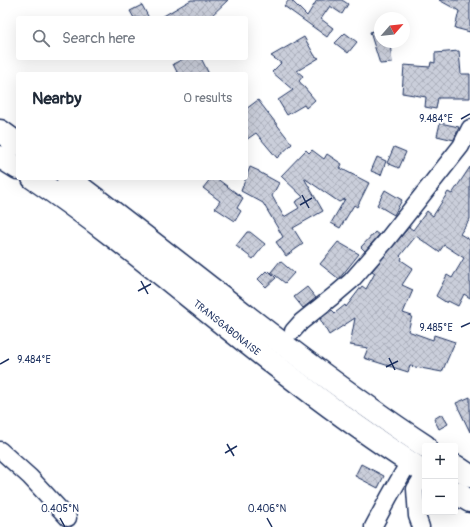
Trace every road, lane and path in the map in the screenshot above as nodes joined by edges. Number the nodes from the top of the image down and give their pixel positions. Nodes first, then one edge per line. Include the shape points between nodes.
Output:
1 (470, 128) edge
2 (0, 131) edge
3 (16, 143) edge
4 (0, 157) edge
5 (16, 167) edge
6 (36, 180) edge
7 (71, 180) edge
8 (293, 331) dead end
9 (422, 444) edge
10 (0, 450) edge
11 (458, 468) edge
12 (420, 469) edge
13 (470, 476) edge
14 (458, 494) edge
15 (470, 502) edge
16 (68, 518) dead end
17 (374, 527) edge
18 (421, 527) edge

1 - 8 street via 458,150 386,241 351,280
2 - 3 highway
4 - 5 highway
6 - 12 highway, TRANSGABONAISE via 135,253 285,373
7 - 9 highway, TRANSGABONAISE via 291,351
10 - 16 street
11 - 13 highway
12 - 17 street via 388,497
12 - 18 street via 415,489 417,516
14 - 15 highway

